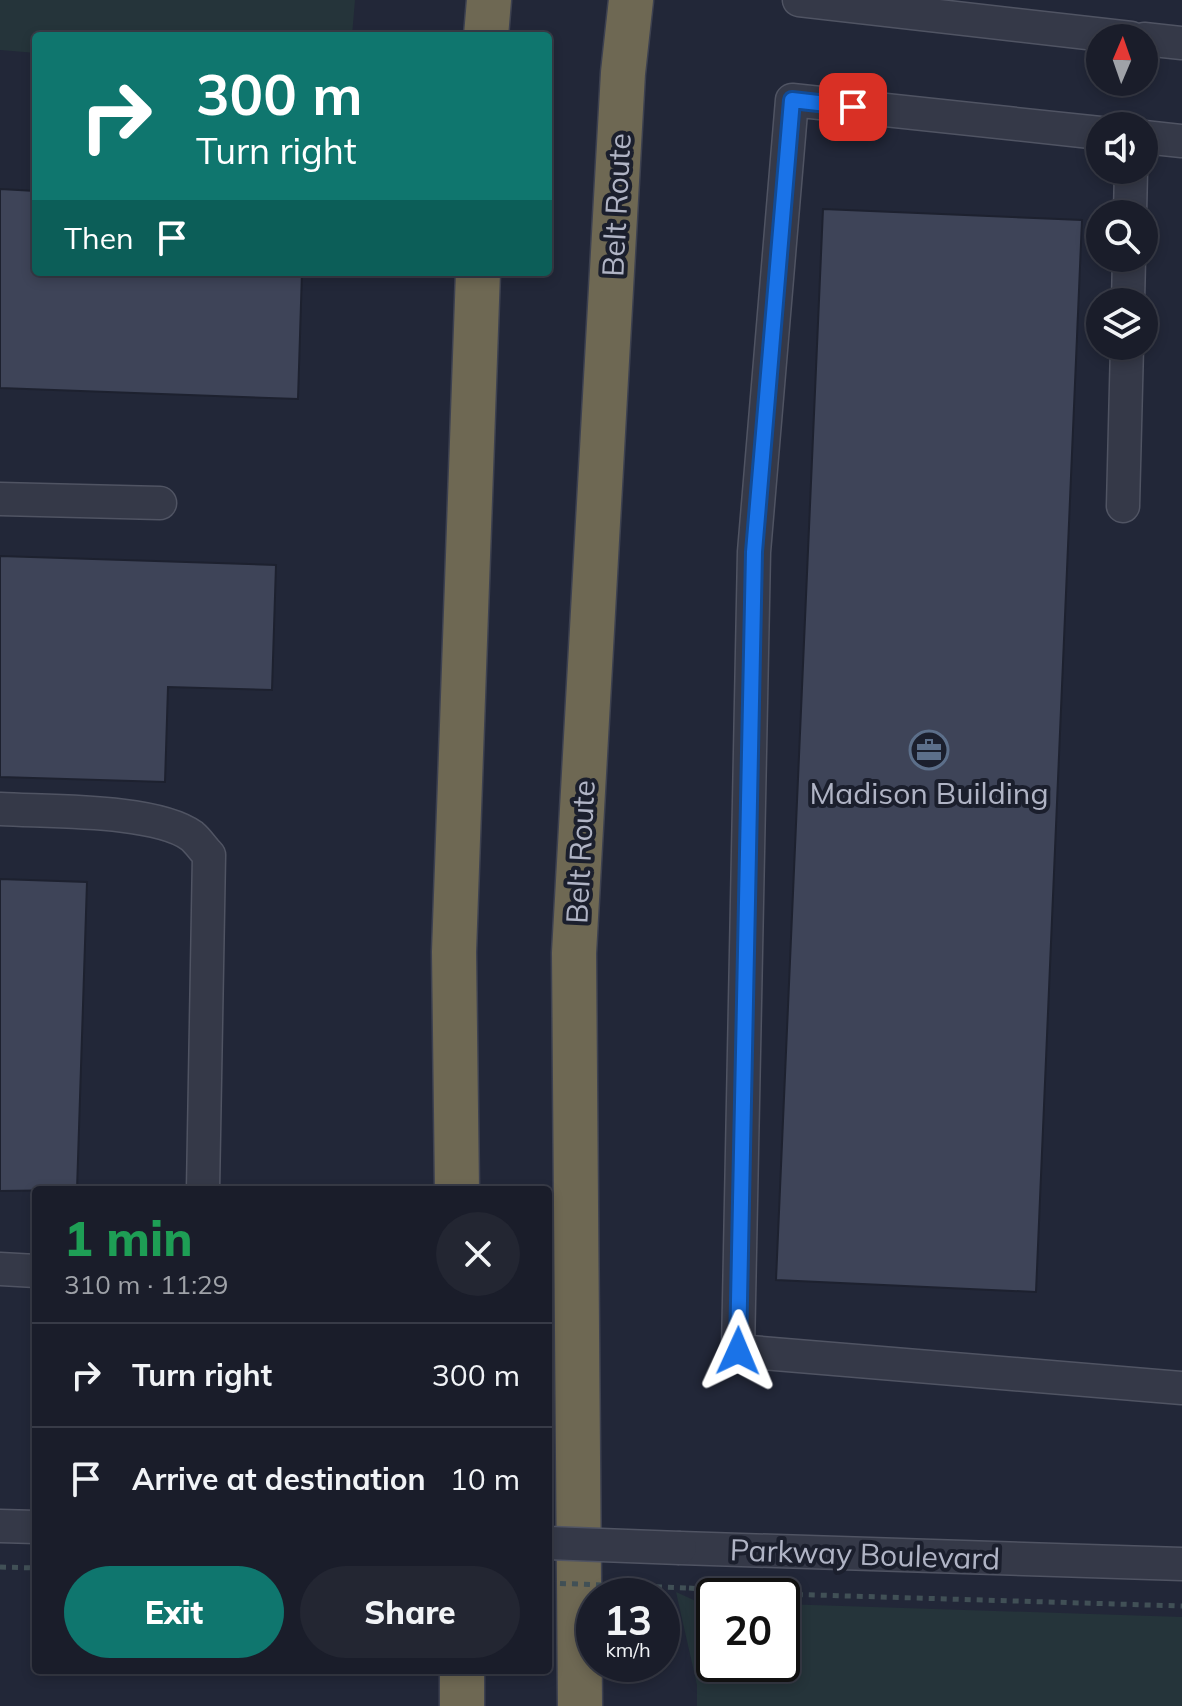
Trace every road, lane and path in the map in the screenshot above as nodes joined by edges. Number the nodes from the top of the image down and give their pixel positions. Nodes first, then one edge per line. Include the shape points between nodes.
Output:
1 (489, 0) edge
2 (631, 0) edge
3 (799, 0) edge
4 (996, 12) edge
5 (1086, 29) edge
6 (486, 32) edge
7 (1158, 40) edge
8 (1182, 43) edge
9 (1086, 132) edge
10 (1158, 138) edge
11 (1182, 141) edge
12 (478, 276) edge
13 (1127, 360) edge
14 (0, 499) edge
15 (160, 503) dead end
16 (1123, 506) dead end
17 (0, 809) edge
18 (203, 1186) edge
19 (457, 1186) edge
20 (0, 1269) edge
21 (32, 1271) edge
22 (1182, 1388) edge
23 (0, 1526) edge
24 (32, 1527) edge
25 (552, 1543) edge
26 (1182, 1564) edge
27 (0, 1567) edge
28 (32, 1568) edge
29 (552, 1583) edge
30 (1182, 1606) edge
31 (462, 1674) edge
32 (462, 1706) edge
33 (580, 1706) edge

1 - 6 highway
2 - 33 highway, Belt Route via 574,953
3 - 4 street
4 - 5 street
7 - 8 street
9 - 22 street via 792,100 754,552 738,1351
10 - 11 street
12 - 19 highway via 454,952
13 - 16 street
14 - 15 street
17 - 18 street via 140,819 192,836 209,855
20 - 21 street
23 - 24 street
25 - 26 street, Parkway Boulevard, bridge
27 - 28 path
29 - 30 path, bridge
31 - 32 highway

